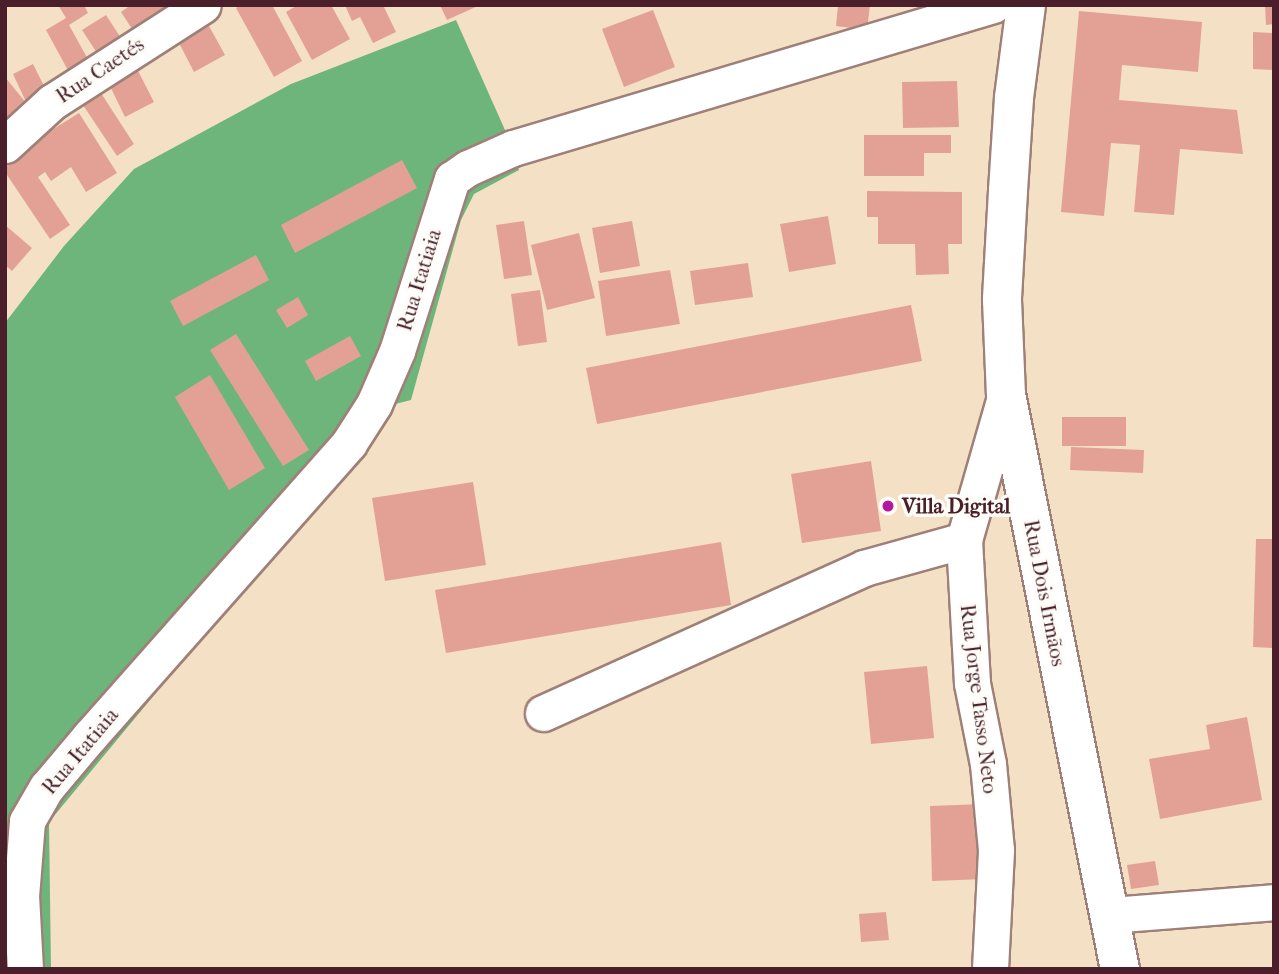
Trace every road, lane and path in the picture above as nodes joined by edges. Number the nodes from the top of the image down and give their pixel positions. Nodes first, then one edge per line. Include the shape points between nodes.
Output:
1 (203, 5) edge
2 (993, 5) edge
3 (1026, 5) edge
4 (5, 145) edge
5 (1006, 394) junction
6 (964, 540) junction
7 (543, 712) dead end
8 (1274, 902) edge
9 (1110, 915) junction
10 (25, 969) edge
11 (990, 969) edge
12 (1120, 969) edge

1 - 4 street, Rua Caetés via 52,102
2 - 10 street, Rua Itatiaia via 513,148 452,179 397,351 374,404 349,443 90,736 47,788 27,821 21,896
3 - 5 main road, Rua Dois Irmãos via 1014,98 1002,300
5 - 6 street, Rua Jorge Tasso Neto
5 - 9 main road, Rua Dois Irmãos
6 - 7 street via 864,568
6 - 11 street, Rua Jorge Tasso Neto via 972,683 988,764 996,850
8 - 9 street
9 - 12 main road, Rua Dois Irmãos

